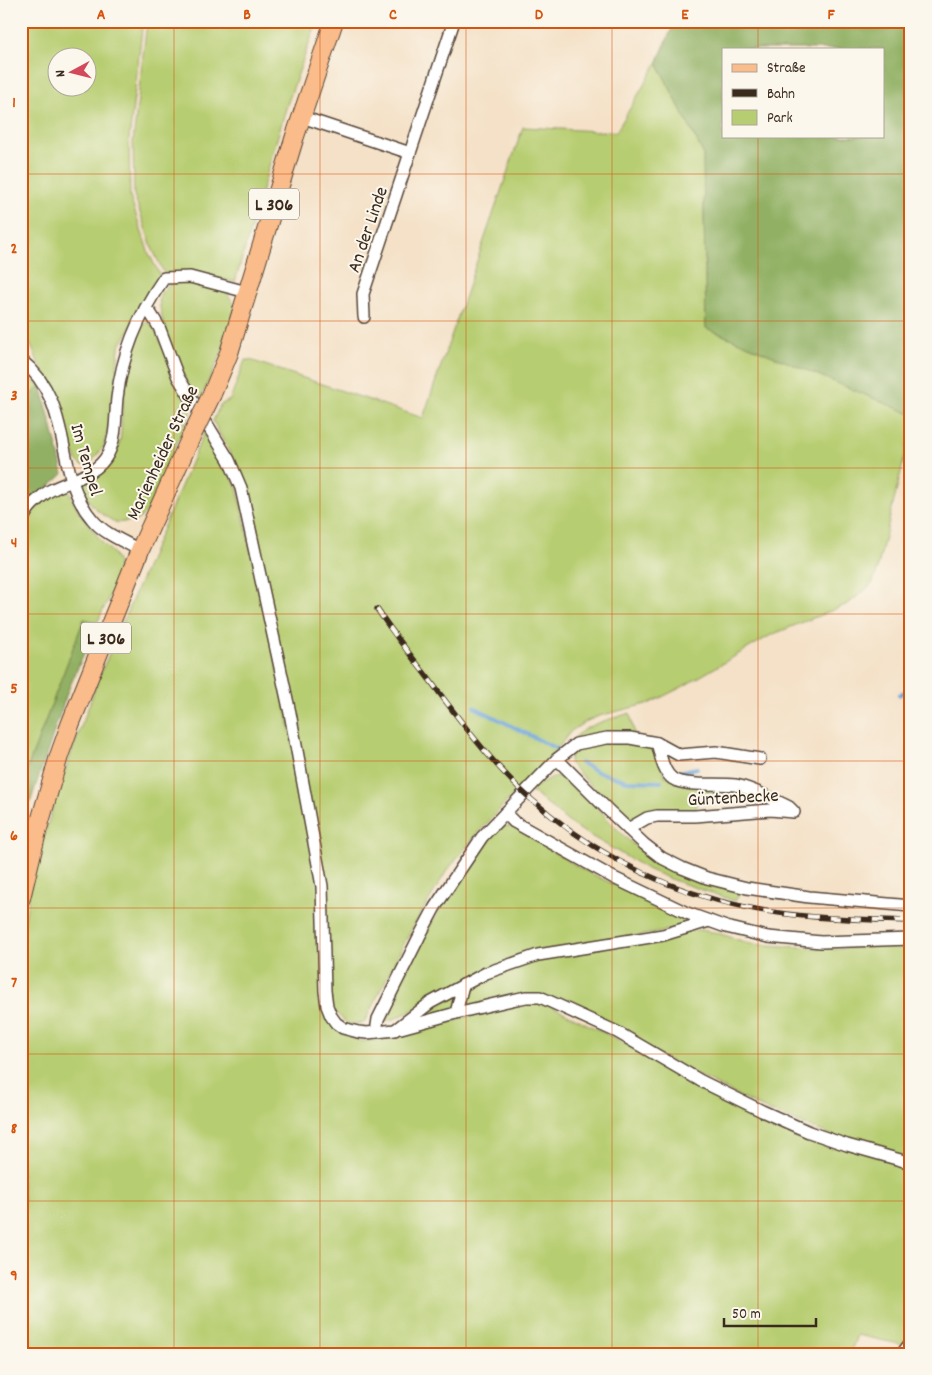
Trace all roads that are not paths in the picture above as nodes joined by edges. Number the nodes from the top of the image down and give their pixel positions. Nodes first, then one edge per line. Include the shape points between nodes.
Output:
1 (334, 21) edge
2 (454, 21) edge
3 (302, 117) junction
4 (410, 153) junction
5 (247, 292) junction
6 (145, 309) junction
7 (364, 317) dead end
8 (21, 360) edge
9 (72, 481) junction
10 (21, 524) edge
11 (140, 550) junction
12 (657, 743) junction
13 (760, 758) dead end
14 (557, 759) junction
15 (505, 813) junction
16 (628, 829) junction
17 (21, 898) edge
18 (911, 906) edge
19 (708, 921) junction
20 (911, 939) edge
21 (462, 986) junction
22 (456, 1013) junction
23 (395, 1030) junction
24 (376, 1032) junction
25 (911, 1163) edge
26 (911, 1342) edge
27 (902, 1354) edge

1 - 3 main road, Marienheider Straße / L 306
2 - 4 street, An der Linde
3 - 4 street
3 - 5 main road, Marienheider Straße / L 306
4 - 7 street, An der Linde via 363,294
5 - 6 street via 190,277 164,278
5 - 11 main road, Marienheider Straße / L 306, bridge via 229,353 212,394
6 - 9 street via 124,363 117,398 117,423 108,455 100,465
6 - 24 street via 159,327 178,377 230,460 242,488 290,713 322,886 327,1006 336,1023 343,1028
8 - 9 street, Im Tempel via 38,378 54,405
9 - 10 street via 50,491 28,509
9 - 11 street, Im Tempel via 92,520 106,532
11 - 17 main road, Marienheider Straße / L 306 via 59,756
12 - 13 street, Güntenbecke via 679,755 716,752
12 - 14 street, Güntenbecke via 607,738 576,744
12 - 16 street, Güntenbecke via 665,769 674,780 738,786 783,804 794,812 770,810 657,816
14 - 15 street, Güntenbecke
14 - 16 street
15 - 19 street via 514,822 614,878
15 - 24 street, Güntenbecke via 482,837 435,907 378,1019
16 - 18 street via 662,858 707,878 809,898
19 - 20 street via 759,935 814,941
19 - 21 street via 663,935 538,955 486,973
21 - 22 street
21 - 23 street via 430,1003
22 - 23 street
22 - 25 street via 526,997 540,997 617,1032 701,1081 786,1122 847,1145
23 - 24 street
26 - 27 street

